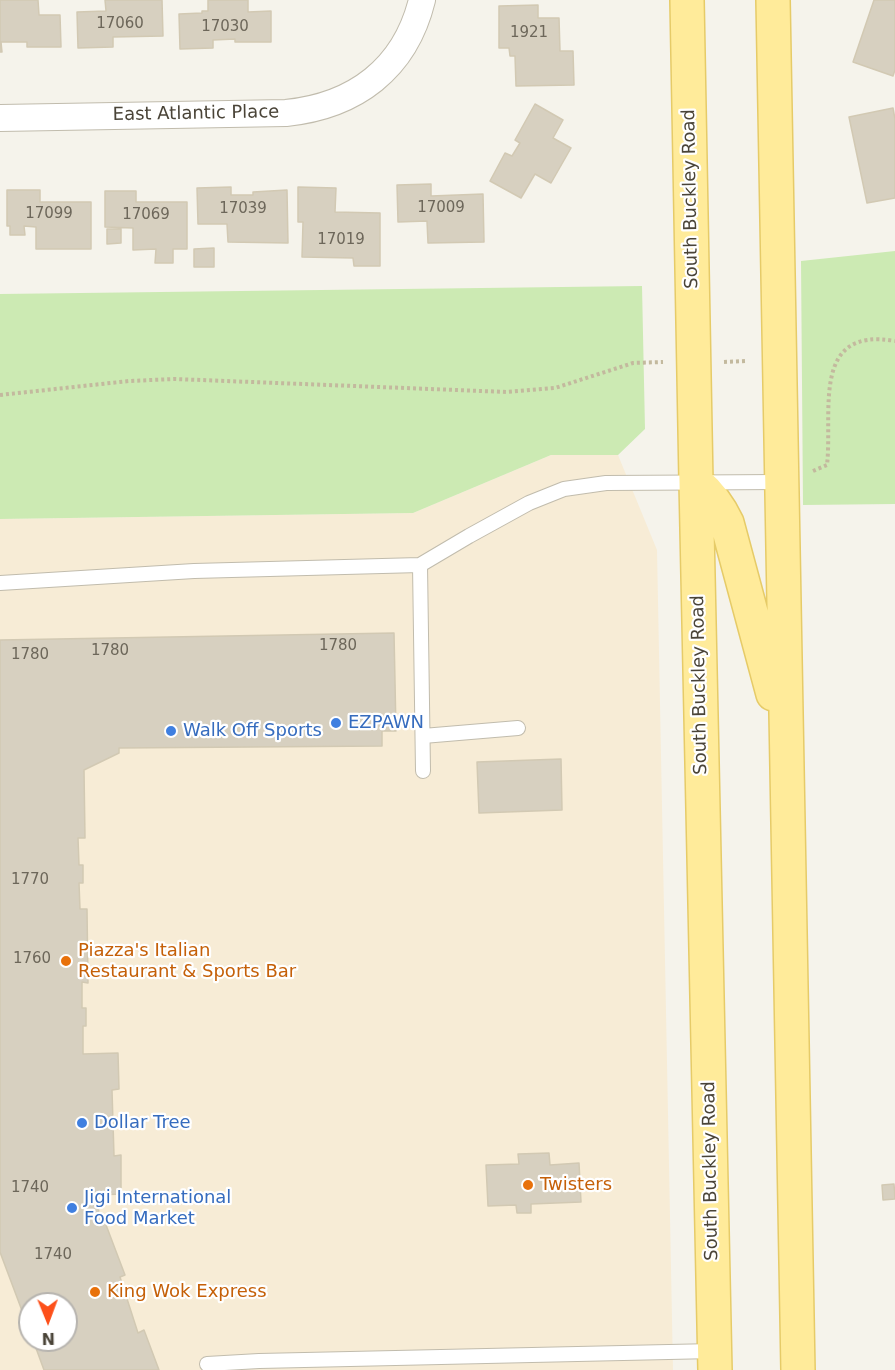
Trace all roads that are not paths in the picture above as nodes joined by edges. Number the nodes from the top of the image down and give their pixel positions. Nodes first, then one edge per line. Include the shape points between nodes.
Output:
1 (422, 0) edge
2 (687, 0) edge
3 (773, 0) edge
4 (0, 117) edge
5 (795, 475) junction
6 (696, 482) junction
7 (420, 565) junction
8 (0, 583) edge
9 (518, 728) dead end
10 (423, 736) junction
11 (786, 745) junction
12 (423, 771) dead end
13 (715, 1360) edge
14 (207, 1364) dead end
15 (798, 1370) edge

1 - 4 street, East Atlantic Place via 417,20 400,52 382,73 357,93 330,105 274,113
2 - 6 main road, South Buckley Road
3 - 5 main road
5 - 6 lane
5 - 11 main road
6 - 7 lane via 606,483 564,489 529,503
6 - 11 main road via 716,502 727,523
6 - 13 main road, South Buckley Road
7 - 8 lane via 194,571
7 - 10 lane
9 - 10 lane
10 - 12 lane
11 - 15 main road
13 - 14 lane

